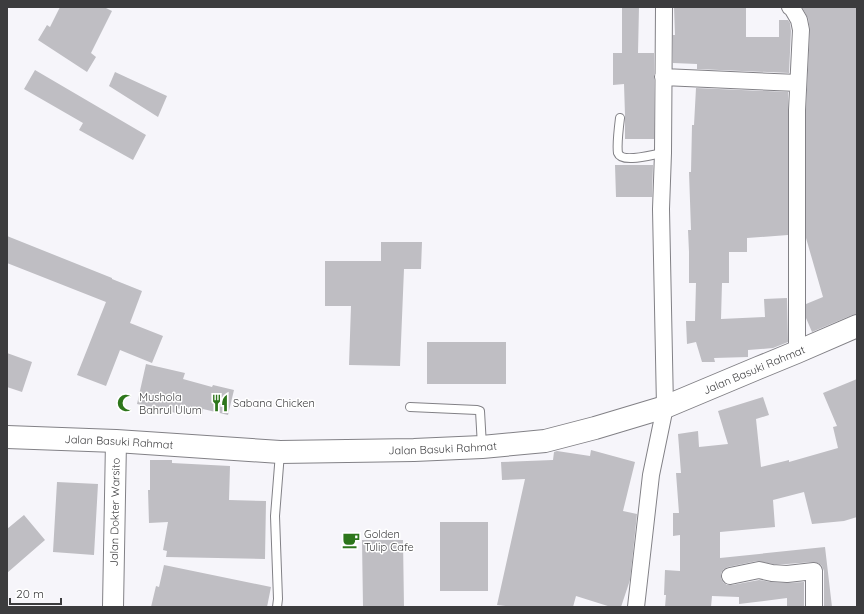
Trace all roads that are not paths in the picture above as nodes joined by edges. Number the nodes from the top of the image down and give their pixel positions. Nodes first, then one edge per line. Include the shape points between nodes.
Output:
1 (664, 7) edge
2 (790, 7) edge
3 (663, 77) junction
4 (798, 83) junction
5 (620, 118) dead end
6 (663, 153) junction
7 (857, 326) edge
8 (797, 352) junction
9 (410, 407) dead end
10 (665, 407) junction
11 (7, 437) edge
12 (116, 441) junction
13 (482, 447) junction
14 (280, 452) junction
15 (730, 576) dead end
16 (113, 607) edge
17 (277, 607) edge
18 (636, 607) edge
19 (814, 607) edge

1 - 3 street
2 - 4 street via 801,23
3 - 4 street
3 - 6 street
4 - 8 street
5 - 6 lane via 618,154 621,157 627,159
6 - 10 street via 661,209
7 - 8 main road, Jalan Basuki Rahmat
8 - 10 main road, Jalan Basuki Rahmat
9 - 13 lane via 480,411
10 - 13 main road, Jalan Basuki Rahmat via 545,441
10 - 18 street via 651,475
11 - 12 main road, Jalan Basuki Rahmat
12 - 14 main road, Jalan Basuki Rahmat
12 - 16 street, Jalan Dokter Warsito
13 - 14 main road, Jalan Basuki Rahmat
14 - 17 lane via 275,516
15 - 19 street via 759,570 772,574 814,571

